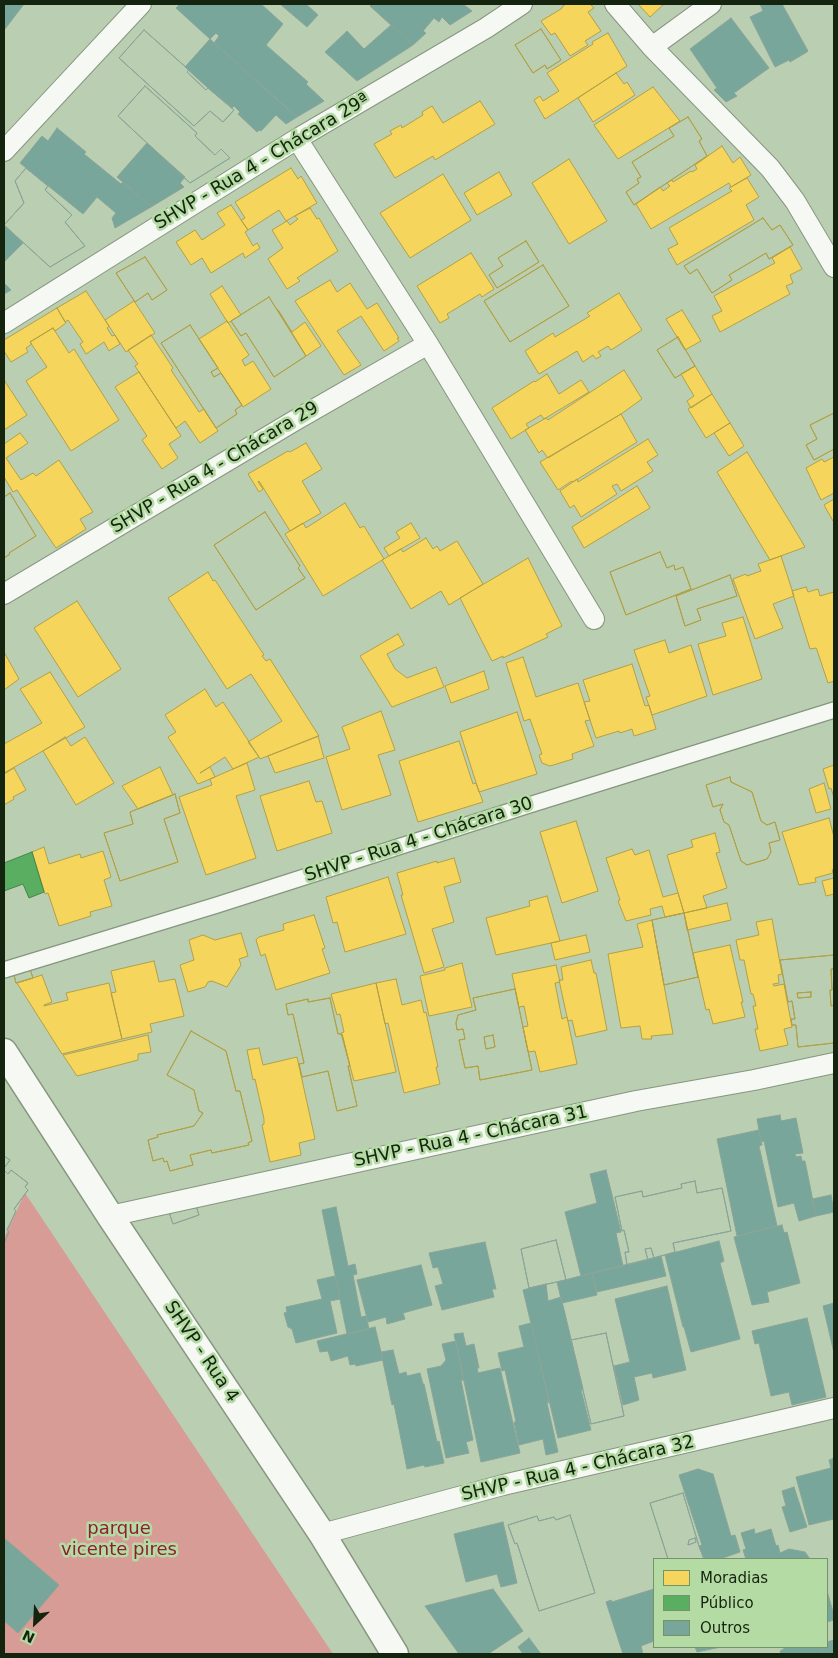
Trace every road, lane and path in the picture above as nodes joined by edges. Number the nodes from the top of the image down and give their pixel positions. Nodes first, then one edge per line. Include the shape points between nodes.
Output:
1 (141, 4) edge
2 (522, 4) edge
3 (615, 4) edge
4 (711, 4) edge
5 (652, 47) junction
6 (297, 139) junction
7 (4, 151) edge
8 (834, 266) edge
9 (4, 323) edge
10 (428, 344) junction
11 (4, 594) edge
12 (594, 619) dead end
13 (834, 710) edge
14 (4, 970) edge
15 (4, 1052) edge
16 (834, 1063) edge
17 (110, 1216) junction
18 (834, 1408) edge
19 (322, 1534) junction
20 (395, 1654) edge

1 - 7 street
2 - 6 street, SHVP - Rua 4 - Chácara 29ª
3 - 5 street
4 - 5 street
5 - 8 street via 770,168 795,201
6 - 9 street, SHVP - Rua 4 - Chácara 29ª
6 - 10 street
10 - 11 street, SHVP - Rua 4 - Chácara 29
10 - 12 street
13 - 14 street, SHVP - Rua 4 - Chácara 30
15 - 17 street, SHVP - Rua 4
16 - 17 street, SHVP - Rua 4 - Chácara 31 via 636,1101
17 - 19 street, SHVP - Rua 4
18 - 19 street, SHVP - Rua 4 - Chácara 32 via 504,1485
19 - 20 street, SHVP - Rua 4

